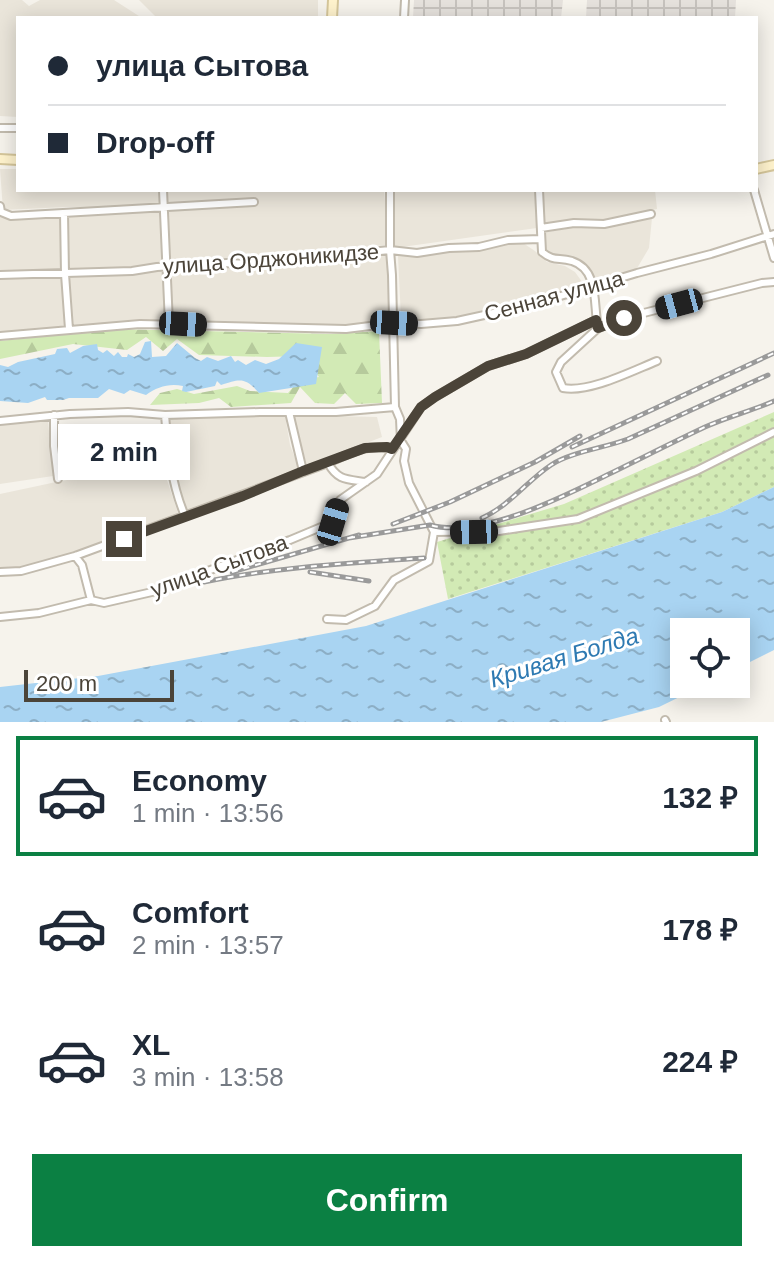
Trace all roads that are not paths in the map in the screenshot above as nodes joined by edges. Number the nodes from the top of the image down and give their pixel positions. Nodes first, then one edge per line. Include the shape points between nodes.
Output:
1 (163, 192) edge
2 (390, 192) edge
3 (539, 192) edge
4 (755, 192) edge
5 (254, 202) dead end
6 (0, 206) edge
7 (163, 208) junction
8 (64, 213) junction
9 (651, 214) dead end
10 (541, 228) junction
11 (771, 235) edge
12 (541, 239) junction
13 (390, 250) junction
14 (774, 258) edge
15 (167, 267) junction
16 (65, 274) junction
17 (0, 275) edge
18 (774, 282) edge
19 (594, 286) junction
20 (596, 320) junction
21 (394, 323) junction
22 (169, 324) junction
23 (598, 328) junction
24 (69, 329) junction
25 (0, 336) edge
26 (657, 361) dead end
27 (395, 407) junction
28 (289, 412) junction
29 (54, 415) junction
30 (165, 415) junction
31 (0, 421) edge
32 (774, 432) edge
33 (400, 438) junction
34 (392, 449) junction
35 (328, 463) junction
36 (303, 471) junction
37 (58, 479) dead end
38 (366, 482) junction
39 (185, 516) junction
40 (434, 532) junction
41 (75, 556) junction
42 (0, 572) edge
43 (91, 600) junction
44 (0, 617) edge
45 (327, 619) dead end

1 - 7 street
2 - 13 street
3 - 10 street
4 - 11 street
5 - 7 street
6 - 8 street via 11,216
7 - 8 street
7 - 15 street
8 - 16 street
9 - 10 street
10 - 12 street
11 - 14 street
11 - 19 street, Сенная улица
12 - 13 street, улица Орджоникидзе via 417,253
12 - 19 street via 542,252 584,268
13 - 15 street, улица Орджоникидзе
13 - 21 street
15 - 16 street, улица Орджоникидзе
15 - 22 street
16 - 17 street, улица Орджоникидзе
16 - 24 street
18 - 23 street
19 - 20 street
19 - 21 street, Сенная улица via 470,318
20 - 23 street
20 - 33 street, улица Сытова via 488,366 435,397 421,407
21 - 22 street, Сенная улица via 346,329
21 - 27 street
22 - 24 street, Сенная улица
23 - 26 street via 561,362 556,372 563,388 590,386
24 - 25 street, Сенная улица
27 - 28 street
27 - 33 street
28 - 30 street
28 - 36 street
29 - 30 street
29 - 31 street
29 - 37 street
30 - 39 street via 168,460
32 - 40 street via 696,471 578,519 499,531
33 - 34 street, улица Сытова
33 - 40 street via 409,483
34 - 35 street via 365,448
34 - 38 street, улица Сытова
35 - 36 street
35 - 38 street via 341,478
36 - 39 street
38 - 43 street, улица Сытова via 340,500 333,522 152,592 104,603
39 - 41 street
40 - 45 street via 429,561 394,580 375,606 346,620
41 - 42 street
41 - 43 street
43 - 44 street, улица Сытова

